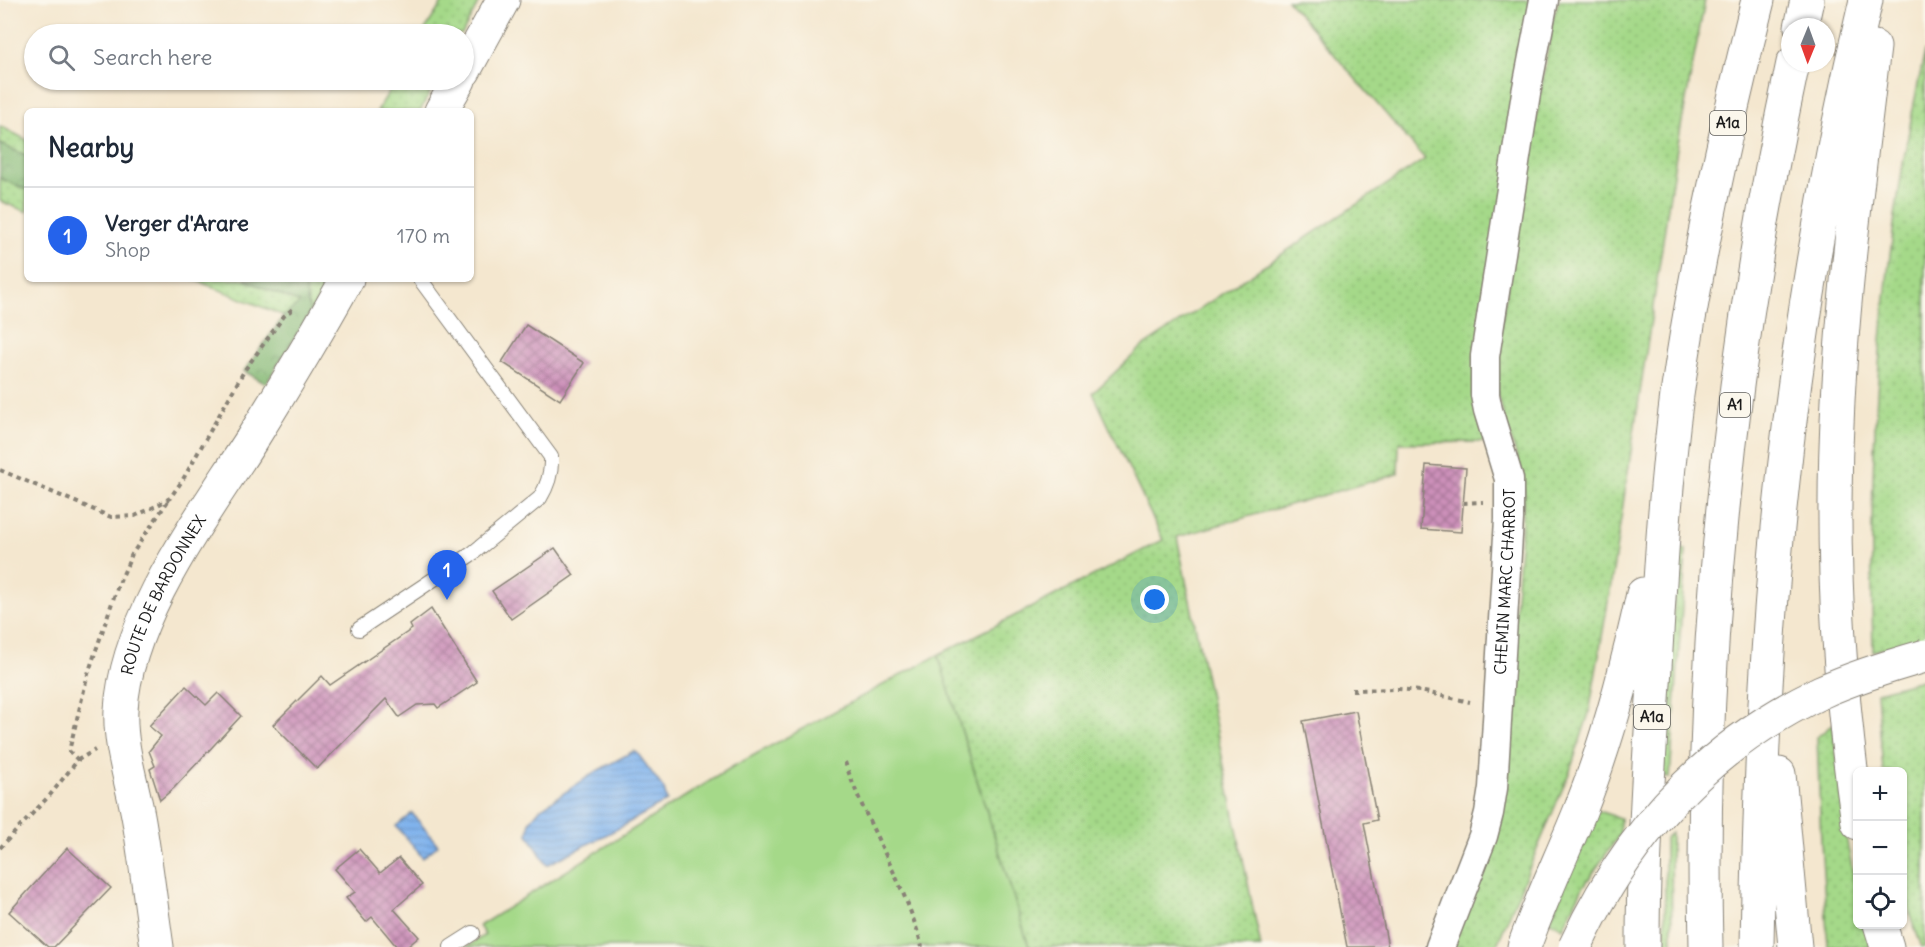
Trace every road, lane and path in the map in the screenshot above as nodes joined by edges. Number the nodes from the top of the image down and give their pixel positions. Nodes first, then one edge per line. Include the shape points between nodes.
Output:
1 (503, 0) edge
2 (1544, 0) edge
3 (1758, 0) edge
4 (1807, 0) edge
5 (1866, 0) edge
6 (1880, 0) edge
7 (1803, 18) edge
8 (474, 54) edge
9 (1791, 72) edge
10 (453, 90) edge
11 (443, 108) edge
12 (422, 282) edge
13 (344, 285) edge
14 (0, 470) edge
15 (1666, 486) junction
16 (170, 498) junction
17 (359, 629) dead end
18 (1768, 656) junction
19 (1925, 656) edge
20 (1352, 690) dead end
21 (1497, 704) junction
22 (123, 736) junction
23 (78, 760) junction
24 (845, 762) dead end
25 (1857, 821) edge
26 (0, 848) edge
27 (1882, 929) edge
28 (473, 933) dead end
29 (157, 947) edge
30 (451, 947) edge
31 (922, 947) edge
32 (1440, 947) edge
33 (1524, 947) edge
34 (1575, 947) edge
35 (1643, 947) edge
36 (1706, 947) edge
37 (1757, 947) edge
38 (1795, 947) edge
39 (1887, 947) edge

1 - 8 main road
2 - 21 street, CHEMIN MARC CHARROT via 1485,356 1488,410 1509,479
3 - 15 main road, A1a via 1713,188 1684,351
4 - 7 main road
5 - 18 main road via 1839,119 1812,269 1790,423
6 - 25 main road via 1846,292 1836,466 1837,621
9 - 36 main road, A1 via 1745,332 1722,532 1707,751
10 - 11 main road
12 - 17 lane via 551,457 552,470 540,498 473,553
13 - 16 path via 301,303 284,316 244,371
13 - 22 main road, ROUTE DE BARDONNEX via 167,575 149,611 129,662 121,711
14 - 16 path via 111,517 135,516
15 - 33 main road via 1614,714 1581,809
15 - 35 main road, A1a
16 - 23 path via 132,554 117,588 71,735 69,751
18 - 37 main road
18 - 38 main road
19 - 34 main road, bridge via 1849,681 1791,707 1700,773 1648,826 1625,857
20 - 21 path via 1420,691
21 - 32 street, CHEMIN MARC CHARROT via 1489,813
22 - 23 path
22 - 29 main road, ROUTE DE BARDONNEX
23 - 26 path
24 - 31 path via 915,922
27 - 39 main road
28 - 30 lane

